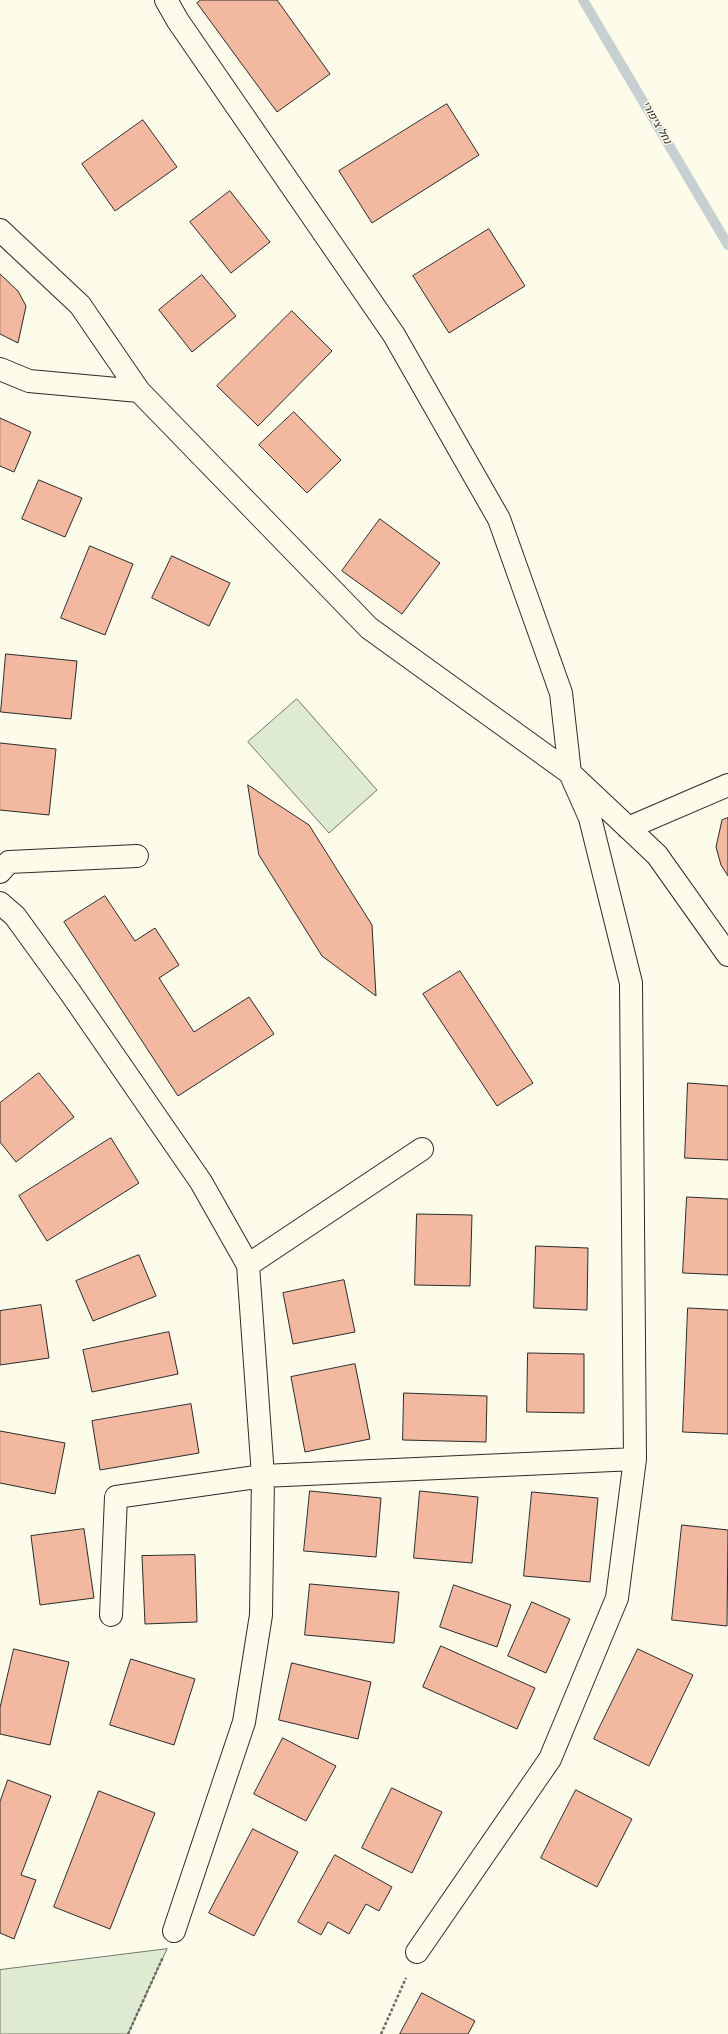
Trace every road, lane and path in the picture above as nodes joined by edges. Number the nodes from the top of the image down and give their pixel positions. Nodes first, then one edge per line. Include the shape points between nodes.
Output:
1 (166, 0) edge
2 (0, 230) edge
3 (0, 369) edge
4 (139, 391) junction
5 (570, 773) junction
6 (728, 785) edge
7 (628, 828) junction
8 (136, 856) dead end
9 (0, 872) edge
10 (0, 903) edge
11 (728, 956) edge
12 (422, 1149) dead end
13 (248, 1265) junction
14 (635, 1459) junction
15 (263, 1476) junction
16 (111, 1615) dead end
17 (174, 1931) joint
18 (418, 1952) joint
19 (128, 2034) edge
20 (381, 2034) edge

1 - 5 street via 394,335 499,519 561,693
2 - 4 street via 80,305
3 - 4 street via 29,381
4 - 5 street via 369,628
5 - 7 street
5 - 14 street via 590,818 631,983
6 - 7 street
7 - 11 street via 657,855
8 - 9 street via 9,862
10 - 13 street via 15,916 70,992 201,1182
12 - 13 street
13 - 15 street
14 - 15 street
14 - 18 street via 617,1598 550,1759
15 - 16 street via 116,1497
15 - 17 street via 261,1615 244,1722
17 - 19 path
18 - 20 path

